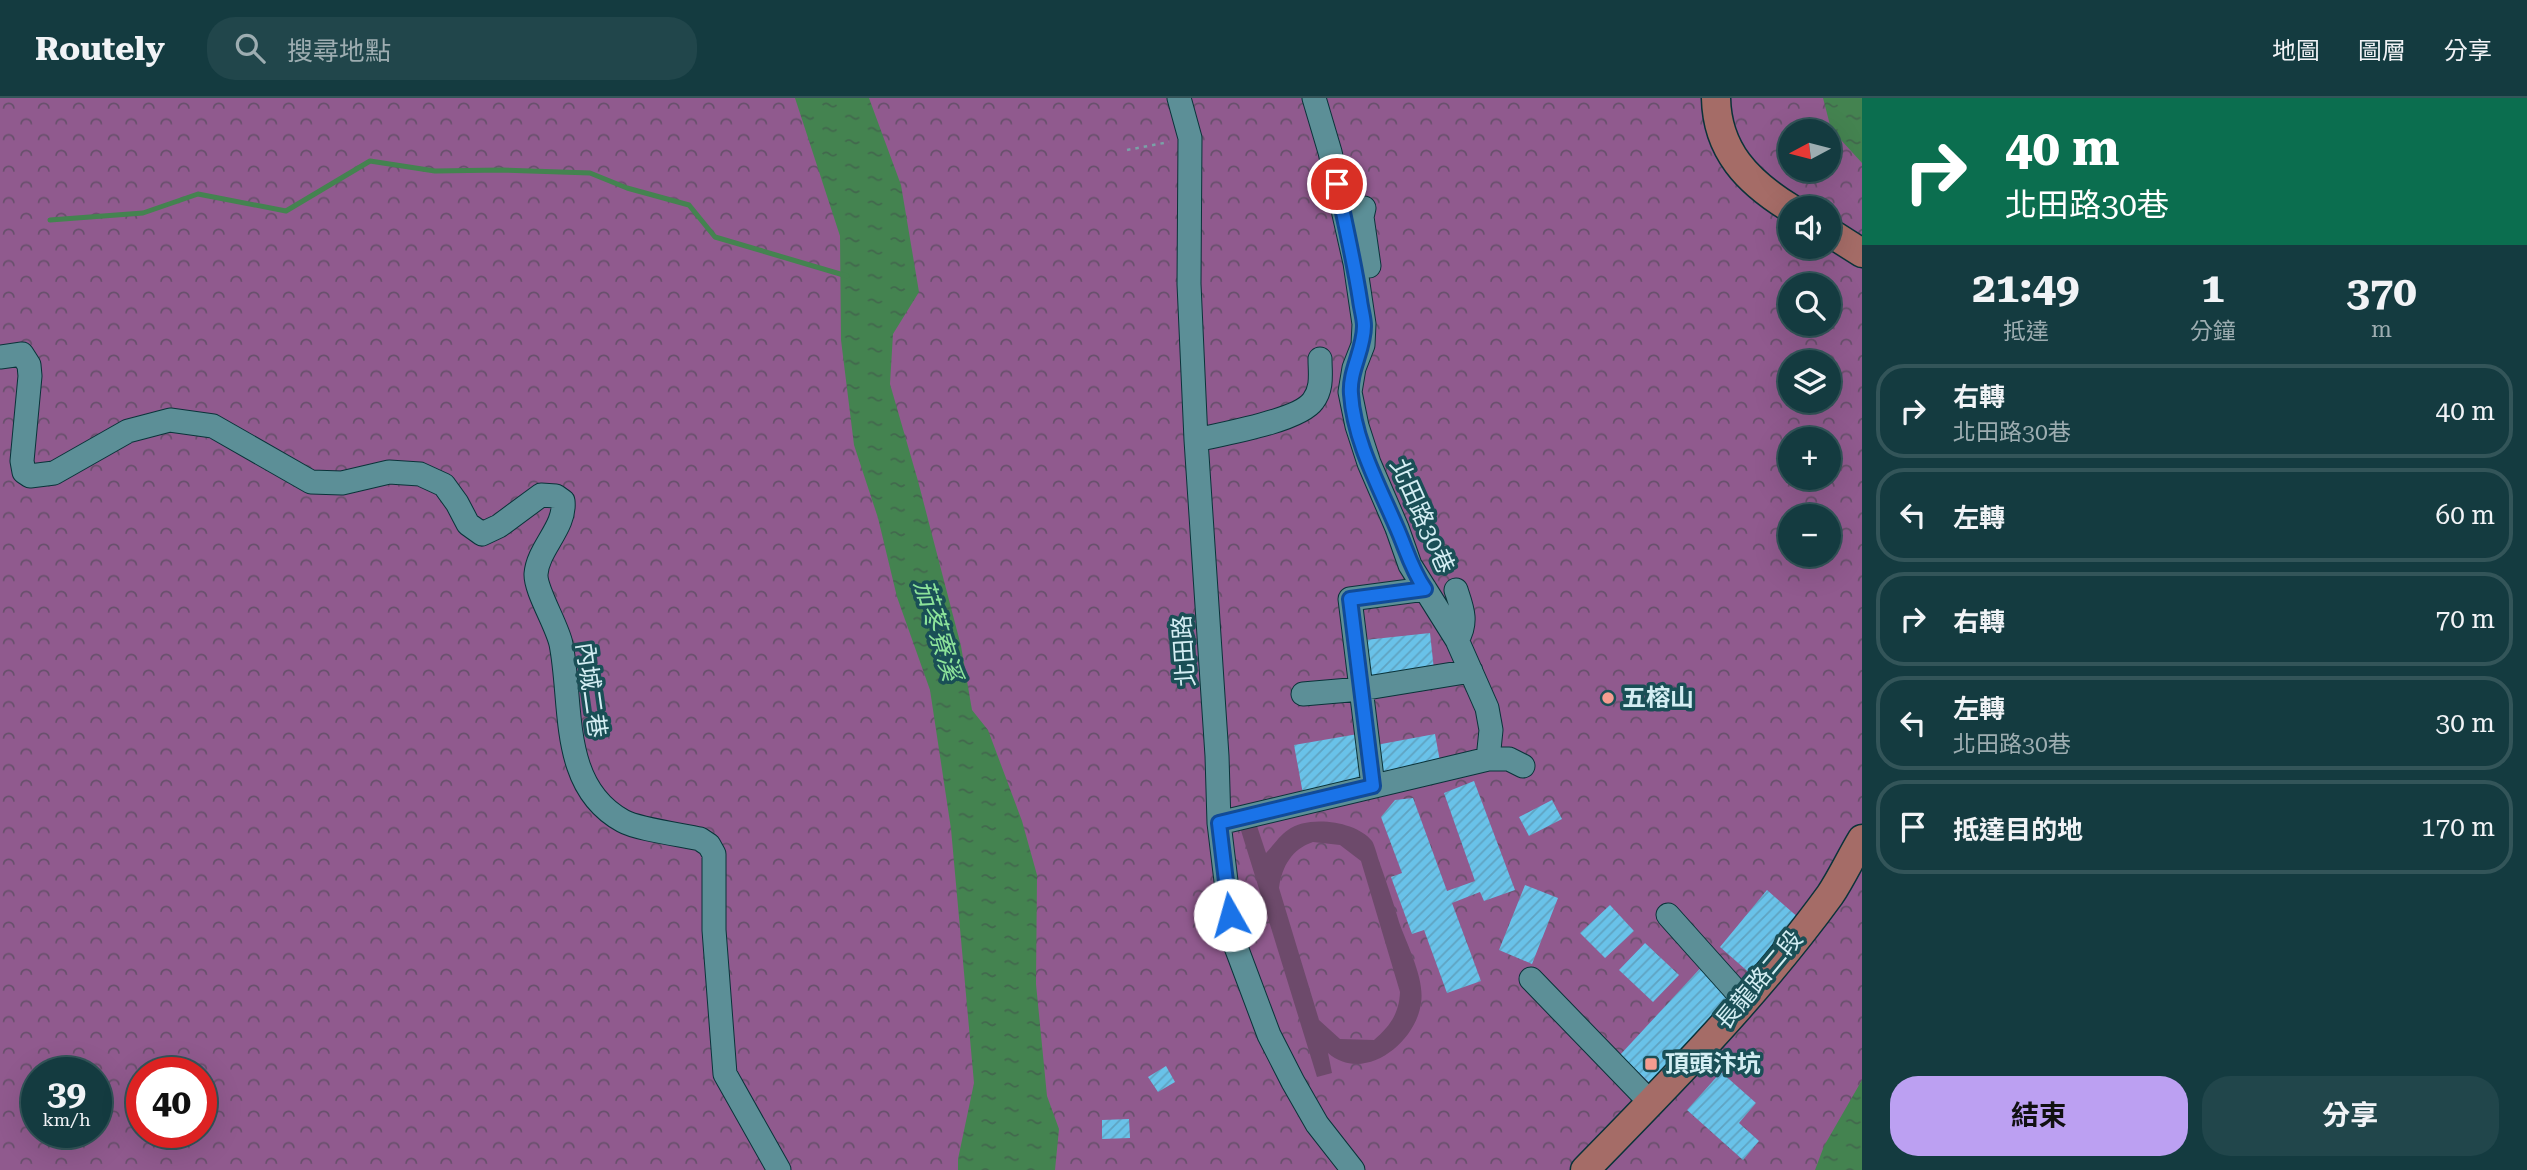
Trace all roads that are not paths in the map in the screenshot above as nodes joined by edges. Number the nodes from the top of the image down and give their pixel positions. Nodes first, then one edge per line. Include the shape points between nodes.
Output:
1 (1179, 98) edge
2 (1314, 98) edge
3 (1716, 98) edge
4 (1778, 200) edge
5 (1364, 208) dead end
6 (1841, 240) edge
7 (1862, 253) edge
8 (1364, 324) junction
9 (0, 357) edge
10 (1320, 359) dead end
11 (1196, 440) junction
12 (1425, 589) junction
13 (1456, 590) dead end
14 (1457, 640) junction
15 (1471, 671) junction
16 (1362, 689) junction
17 (1303, 694) dead end
18 (1488, 759) junction
19 (1523, 766) dead end
20 (1373, 786) junction
21 (1219, 823) junction
22 (1862, 839) edge
23 (1668, 915) dead end
24 (1531, 979) dead end
25 (1744, 1000) junction
26 (1651, 1103) junction
27 (779, 1170) edge
28 (1353, 1170) edge
29 (1585, 1170) edge

1 - 11 street, 北田路 via 1190,138 1189,284
2 - 8 street, 北田路30巷 via 1355,263
3 - 4 main road via 1727,150 1742,171
5 - 8 street via 1372,289
6 - 7 main road
8 - 12 street, 北田路30巷 via 1350,392 1357,426 1410,565
9 - 27 street, 內城二巷 via 22,354 29,365 22,461 30,476 54,473 128,431 170,420 213,426 311,482 342,484 389,472 420,474 444,485 468,524 482,534 541,495 563,501 564,512 536,576 561,642 574,756 598,803 624,822 700,839 714,854 714,930 726,1074
10 - 11 street via 1321,384 1313,402 1299,413
11 - 21 street, 北田路
12 - 14 street, 北田路30巷
12 - 16 street via 1350,599
13 - 14 street via 1464,628
14 - 15 street, 北田路30巷
15 - 16 street
15 - 18 street, 北田路30巷 via 1487,708 1491,730
16 - 17 street
16 - 20 street
18 - 19 street via 1509,759
18 - 20 street
20 - 21 street
21 - 28 street, 北田路 via 1233,939 1269,1035 1317,1124
22 - 25 main road, 長龍路二段 via 1831,893
23 - 25 street
24 - 26 street
25 - 26 main road, 長龍路二段
26 - 29 main road, 長龍路二段

